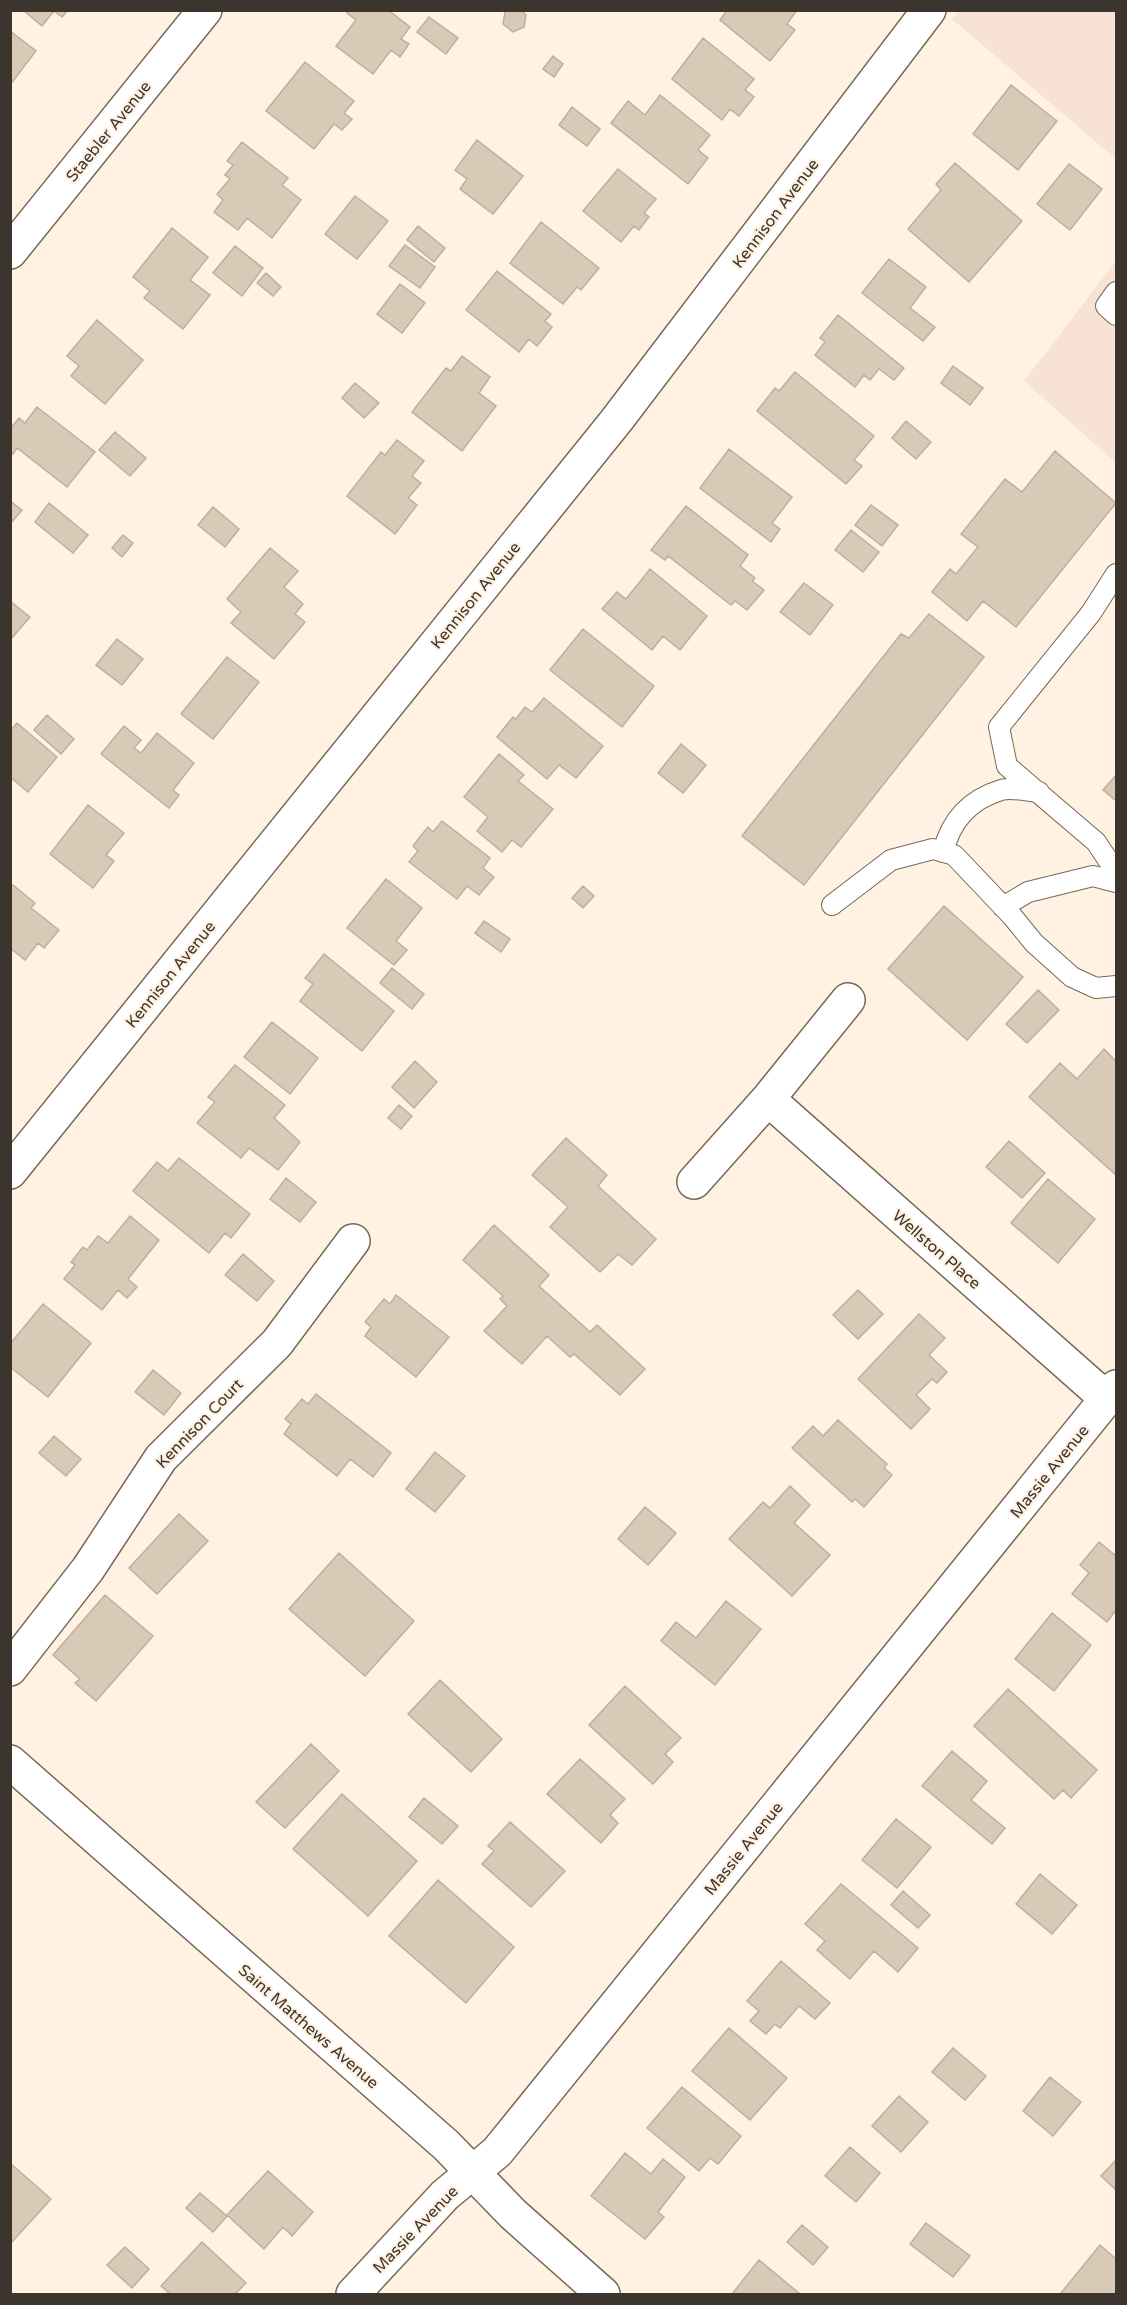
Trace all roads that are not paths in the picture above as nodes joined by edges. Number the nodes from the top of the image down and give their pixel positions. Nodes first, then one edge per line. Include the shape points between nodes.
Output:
1 (205, 10) edge
2 (929, 10) edge
3 (10, 252) edge
4 (1116, 292) edge
5 (1116, 315) edge
6 (1116, 574) edge
7 (1039, 792) junction
8 (943, 852) junction
9 (1116, 872) edge
10 (1116, 882) edge
11 (832, 905) dead end
12 (1003, 907) junction
13 (1116, 986) edge
14 (848, 1000) dead end
15 (768, 1099) junction
16 (10, 1172) edge
17 (694, 1182) dead end
18 (352, 1241) dead end
19 (1112, 1393) edge
20 (10, 1669) edge
21 (10, 1762) edge
22 (472, 2172) junction
23 (353, 2295) edge
24 (603, 2295) edge

1 - 3 street, Staebler Avenue
2 - 16 street, Kennison Avenue via 616,421
4 - 5 lane via 1106,306
6 - 7 lane via 1091,613 999,727 1007,766
7 - 8 lane via 1003,789 967,808 948,832
7 - 9 lane via 1096,842
8 - 11 lane via 933,849 891,860
8 - 12 lane via 954,855
10 - 12 lane via 1093,876 1028,892
12 - 13 lane via 1034,943 1072,977 1096,987
14 - 15 street
15 - 17 street
15 - 19 street, Wellston Place
18 - 20 street, Kennison Court via 276,1343 161,1458 88,1569
19 - 22 street, Massie Avenue via 497,2152
21 - 22 street, Saint Matthews Avenue
22 - 23 street, Massie Avenue via 445,2195
22 - 24 street, Saint Matthews Avenue

